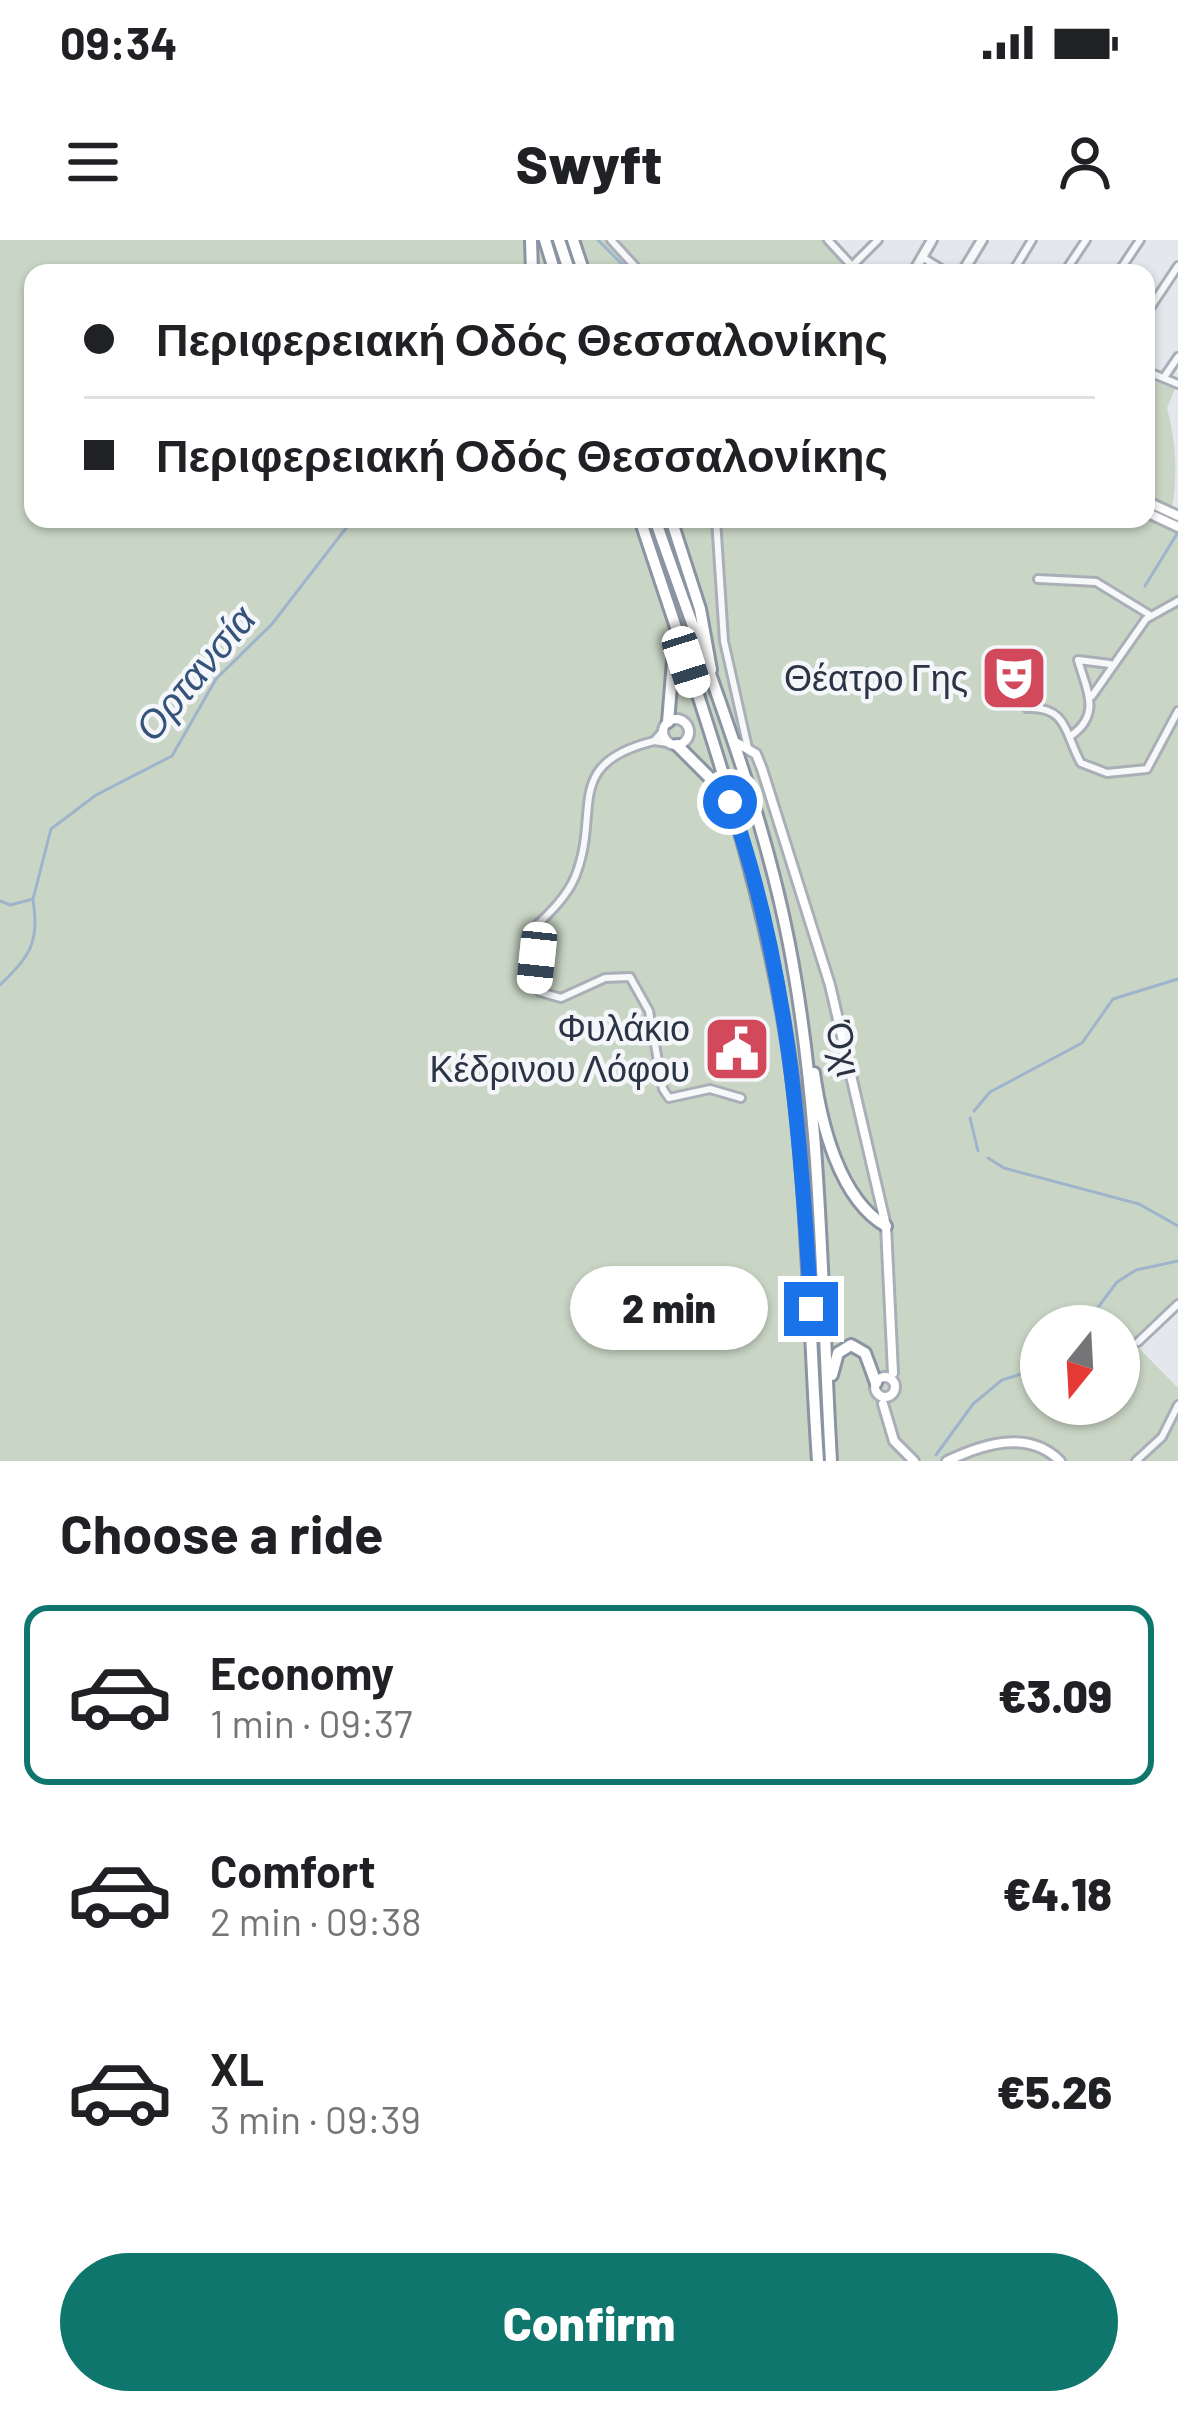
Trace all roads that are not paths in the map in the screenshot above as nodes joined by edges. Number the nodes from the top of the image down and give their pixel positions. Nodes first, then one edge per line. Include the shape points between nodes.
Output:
1 (611, 240) edge
2 (828, 240) edge
3 (878, 240) edge
4 (932, 240) edge
5 (922, 257) junction
6 (633, 264) edge
7 (850, 264) edge
8 (854, 264) edge
9 (918, 264) edge
10 (933, 264) edge
11 (1178, 266) edge
12 (1155, 300) edge
13 (1178, 357) edge
14 (1155, 373) edge
15 (1166, 376) junction
16 (1178, 384) edge
17 (642, 528) edge
18 (659, 528) edge
19 (673, 528) edge
20 (717, 528) edge
21 (1038, 578) dead end
22 (1178, 602) edge
23 (1150, 615) junction
24 (675, 627) junction
25 (724, 641) junction
26 (709, 648) junction
27 (1110, 664) junction
28 (711, 680) junction
29 (1092, 696) junction
30 (1027, 708) dead end
31 (1178, 711) edge
32 (666, 727) junction
33 (1072, 735) junction
34 (707, 739) dead end
35 (654, 741) junction
36 (682, 741) junction
37 (737, 743) dead end
38 (748, 748) junction
39 (730, 802) junction
40 (795, 976) junction
41 (741, 1098) dead end
42 (886, 1226) junction
43 (1178, 1304) edge
44 (1140, 1340) edge
45 (886, 1387) junction
46 (828, 1402) junction
47 (1178, 1405) edge
48 (818, 1461) edge
49 (831, 1461) edge
50 (914, 1461) edge
51 (947, 1461) edge
52 (1060, 1461) edge
53 (1136, 1461) edge

1 - 6 street
2 - 7 street
3 - 8 street
4 - 5 street
5 - 9 street
5 - 10 street
11 - 12 street
13 - 15 street
14 - 15 street
15 - 16 street
17 - 24 highway
18 - 28 highway
19 - 26 highway
20 - 25 street
21 - 23 street via 1096,582
22 - 23 street
23 - 27 street
24 - 32 highway
24 - 39 highway
25 - 26 street
25 - 38 street
26 - 28 highway
27 - 29 street
27 - 29 street via 1078,660
28 - 40 highway via 757,820
29 - 33 street via 1088,718
30 - 33 street via 1054,713
31 - 33 street via 1147,770 1089,769
32 - 35 street
32 - 36 main road
32 - 36 main road via 679,720 688,728
34 - 36 main road
35 - 36 street
35 - 41 street via 614,754 586,792 574,881 528,934 535,983 561,998 605,978 630,977 649,1010 669,1098 710,1089
36 - 39 highway
37 - 38 main road
38 - 42 main road, Όχι via 762,769 830,985
39 - 48 highway via 762,914 790,1066
40 - 42 highway via 827,1135 864,1208
40 - 46 highway
42 - 45 main road, Όχι
43 - 44 street
45 - 46 highway via 863,1350 846,1345
45 - 50 main road, Όχι via 894,1441
46 - 49 highway
47 - 53 street via 1162,1437
51 - 52 main road via 1003,1441

